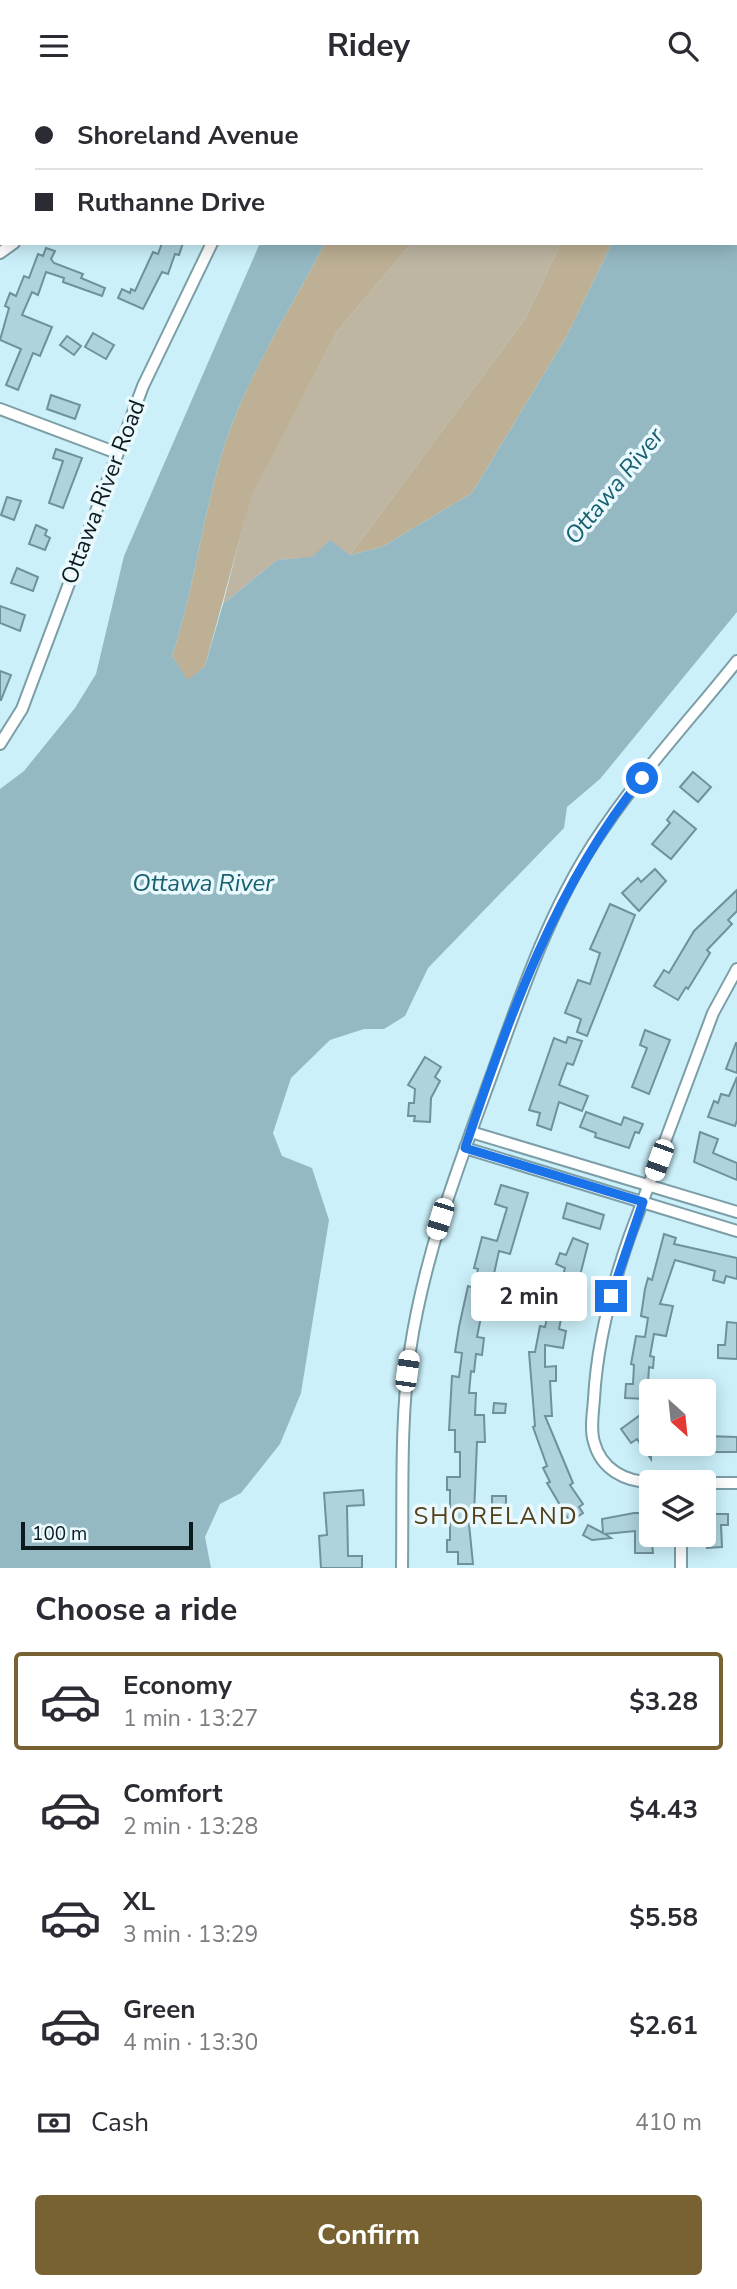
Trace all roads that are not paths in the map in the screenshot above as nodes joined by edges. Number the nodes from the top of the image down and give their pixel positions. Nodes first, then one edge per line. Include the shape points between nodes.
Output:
1 (211, 245) edge
2 (0, 409) edge
3 (117, 453) junction
4 (737, 661) edge
5 (0, 744) edge
6 (737, 969) edge
7 (471, 1132) junction
8 (465, 1148) junction
9 (649, 1186) junction
10 (643, 1202) junction
11 (737, 1212) edge
12 (737, 1231) edge
13 (639, 1481) edge
14 (716, 1483) edge
15 (737, 1483) edge
16 (681, 1547) edge
17 (402, 1568) edge
18 (681, 1568) edge

1 - 3 street, Ottawa River Road via 157,354
2 - 3 street
3 - 5 street, Ottawa River Road via 22,709
4 - 7 street via 626,797 586,856 553,916
6 - 9 street via 710,1022
7 - 8 street
7 - 9 street
8 - 10 street
8 - 17 street via 434,1240 411,1344
9 - 10 street
9 - 11 street
10 - 12 street
10 - 13 street via 617,1272 597,1365 593,1435 607,1466
14 - 15 street
16 - 18 street

